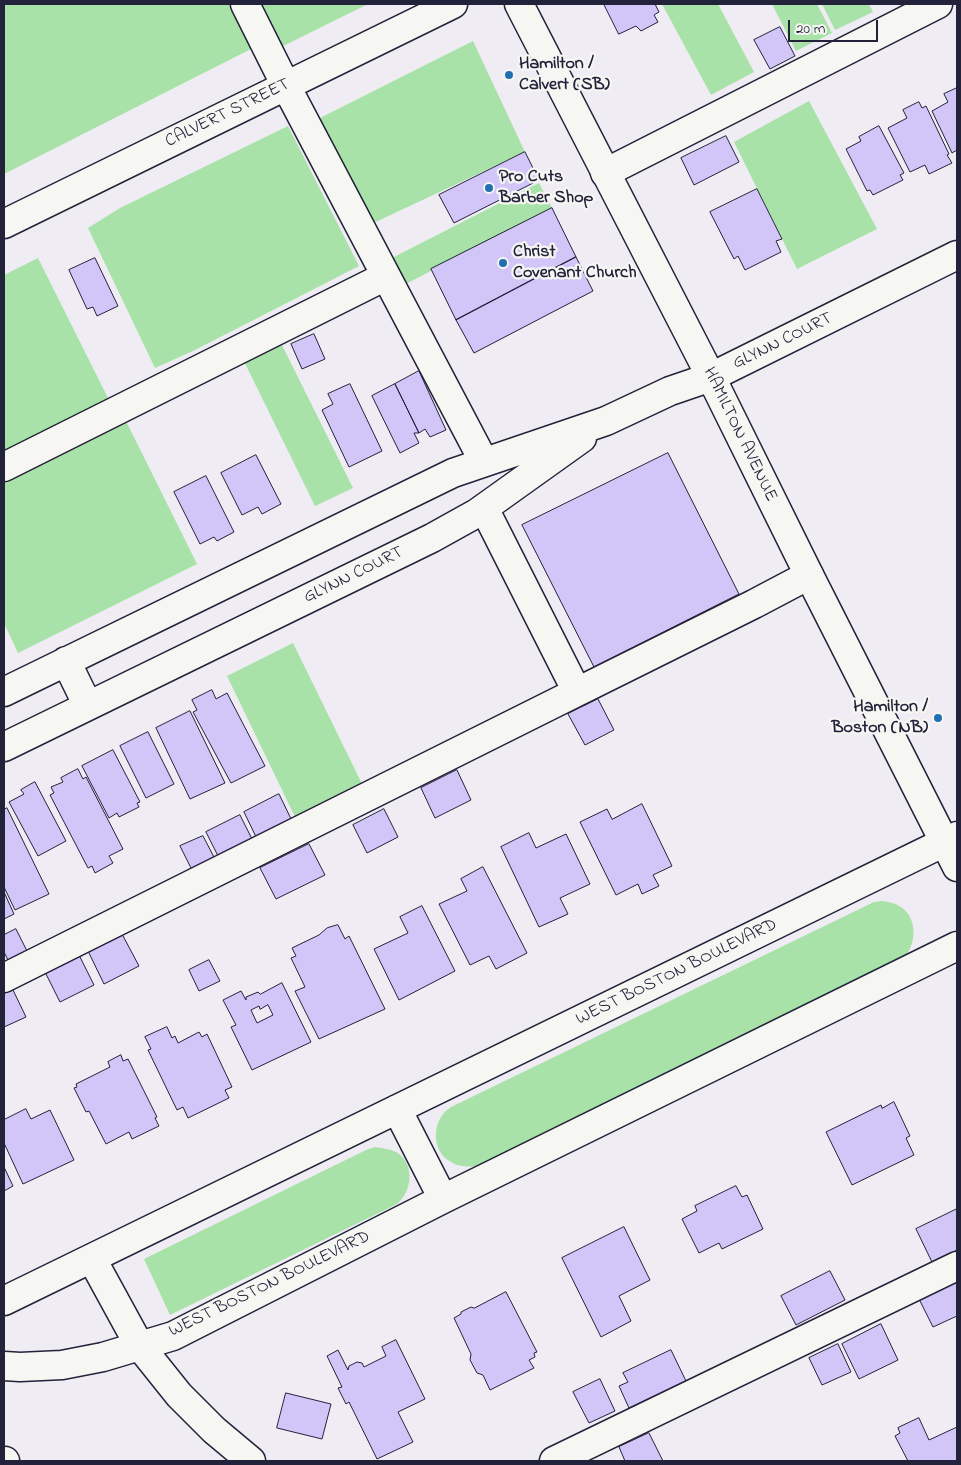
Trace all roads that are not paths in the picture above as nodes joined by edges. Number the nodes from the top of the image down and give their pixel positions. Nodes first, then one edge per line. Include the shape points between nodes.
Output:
1 (245, 4) edge
2 (453, 4) edge
3 (519, 4) edge
4 (938, 4) edge
5 (286, 86) junction
6 (605, 173) junction
7 (4, 224) edge
8 (957, 255) edge
9 (386, 276) junction
10 (711, 377) junction
11 (606, 421) junction
12 (484, 462) junction
13 (4, 467) edge
14 (484, 508) junction
15 (809, 575) junction
16 (66, 661) junction
17 (4, 692) edge
18 (577, 692) junction
19 (88, 706) junction
20 (4, 747) edge
21 (951, 839) edge
22 (957, 867) edge
23 (957, 946) edge
24 (4, 978) edge
25 (398, 1109) junction
26 (443, 1199) junction
27 (92, 1259) junction
28 (957, 1266) edge
29 (4, 1301) edge
30 (139, 1345) junction
31 (4, 1366) edge
32 (252, 1461) edge
33 (554, 1461) edge

1 - 5 street
2 - 5 street, CALVERT STREET
3 - 6 street, HAMILTON AVENUE
4 - 6 street
5 - 7 street, CALVERT STREET
5 - 9 street
6 - 10 street, HAMILTON AVENUE
8 - 10 street, GLYNN COURT
9 - 12 street
9 - 13 street
10 - 11 street, GLYNN COURT via 670,391
10 - 15 street, HAMILTON AVENUE
11 - 12 street, GLYNN COURT
11 - 14 street, GLYNN COURT
12 - 16 street, GLYNN COURT via 453,472
14 - 18 street
14 - 19 street, GLYNN COURT via 432,538
15 - 18 street
15 - 21 street, HAMILTON AVENUE
16 - 17 street, GLYNN COURT
16 - 19 street
18 - 24 street
19 - 20 street, GLYNN COURT
21 - 22 street, HAMILTON AVENUE
21 - 25 street, WEST BOSTON BOULEVARD
23 - 26 street, WEST BOSTON BOULEVARD
25 - 26 street
25 - 27 street, WEST BOSTON BOULEVARD
26 - 30 street, WEST BOSTON BOULEVARD via 177,1334
27 - 29 street, WEST BOSTON BOULEVARD
27 - 30 street
28 - 33 street
30 - 31 street, WEST BOSTON BOULEVARD via 103,1357 62,1365
30 - 32 street via 178,1395

